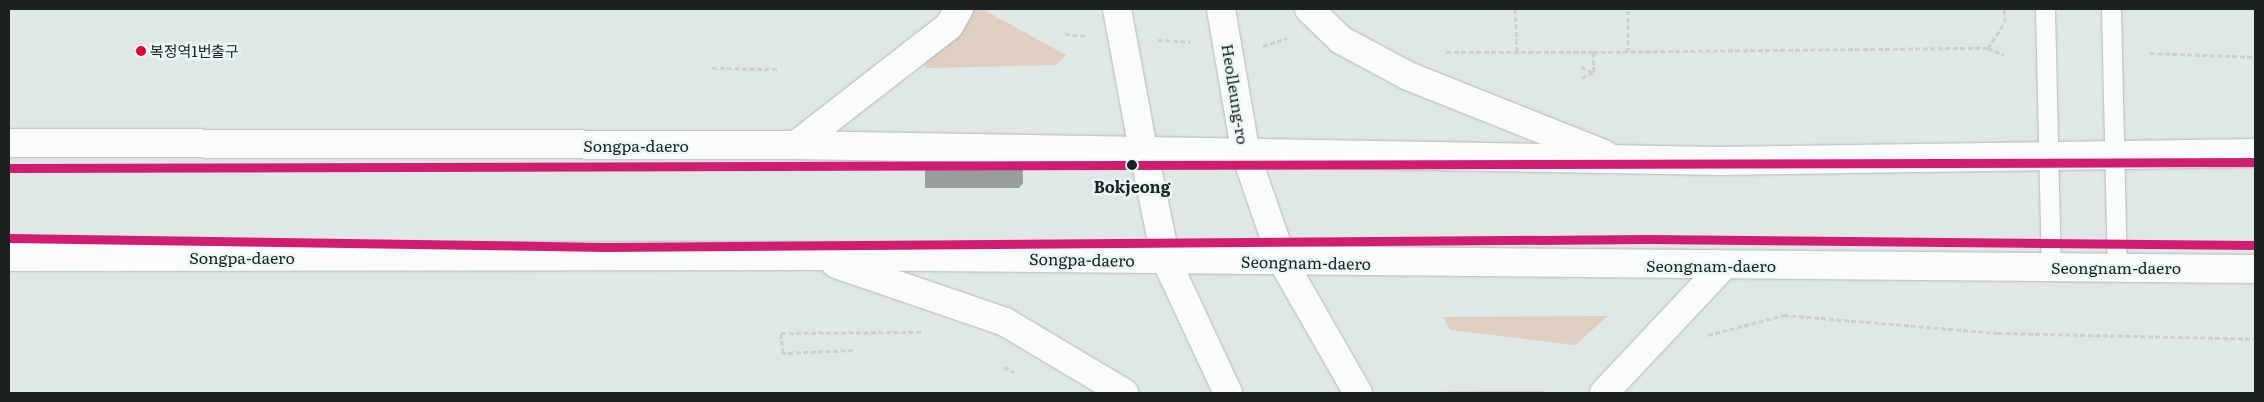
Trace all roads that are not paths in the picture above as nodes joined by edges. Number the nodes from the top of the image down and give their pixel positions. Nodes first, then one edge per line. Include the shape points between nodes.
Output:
1 (959, 9) edge
2 (1117, 9) edge
3 (1221, 9) edge
4 (1309, 9) edge
5 (2045, 9) edge
6 (2111, 9) edge
7 (9, 143) edge
8 (796, 145) junction
9 (1143, 149) junction
10 (2116, 153) junction
11 (2255, 153) edge
12 (1246, 155) junction
13 (2048, 155) junction
14 (1620, 160) junction
15 (813, 256) junction
16 (9, 258) edge
17 (1166, 260) junction
18 (1283, 262) junction
19 (1724, 265) junction
20 (2051, 267) junction
21 (2117, 267) junction
22 (2255, 269) edge
23 (1124, 393) edge
24 (1228, 393) edge
25 (1358, 393) edge
26 (1604, 393) edge

1 - 8 main road via 949,26
2 - 9 main road
3 - 12 main road, Heolleung-ro
4 - 14 main road via 1341,40 1408,76
5 - 13 lane
6 - 10 lane
7 - 8 main road, Songpa-daero
8 - 9 main road, Songpa-daero
9 - 12 main road
9 - 17 main road
10 - 11 main road
10 - 13 main road
10 - 21 lane
12 - 14 main road
12 - 18 main road, Heolleung-ro
13 - 14 main road
13 - 20 lane
15 - 16 main road, Songpa-daero
15 - 17 main road, Songpa-daero
15 - 23 main road via 1005,322
17 - 18 main road, Seongnam-daero
17 - 24 main road
18 - 19 main road, Seongnam-daero
18 - 25 main road, Heolleung-ro
19 - 20 main road, Seongnam-daero
19 - 26 main road
20 - 21 main road, Seongnam-daero
21 - 22 main road, Seongnam-daero

